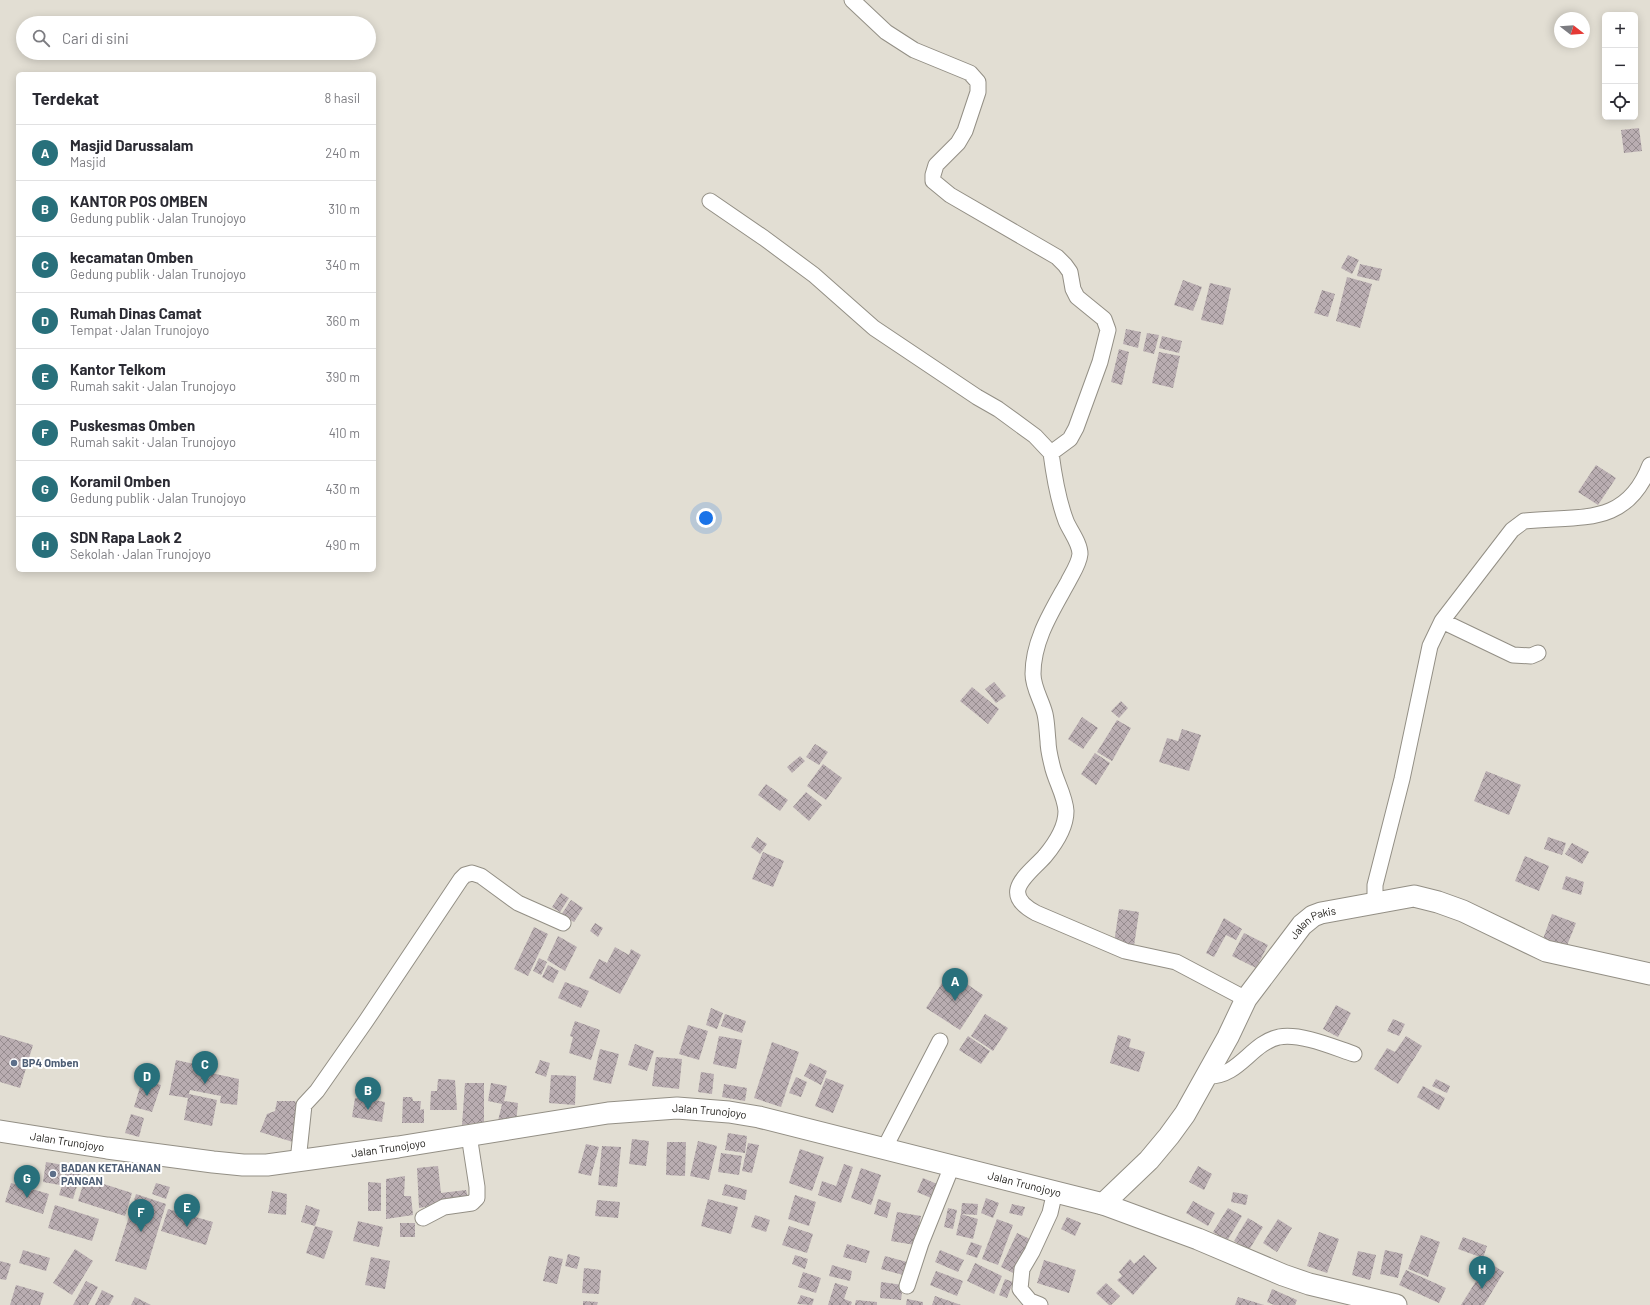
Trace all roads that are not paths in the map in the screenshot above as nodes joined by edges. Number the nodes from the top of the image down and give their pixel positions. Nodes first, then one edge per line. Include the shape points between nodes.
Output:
1 (852, 0) edge
2 (710, 200) dead end
3 (1051, 453) junction
4 (1650, 465) edge
5 (1442, 621) junction
6 (1538, 653) dead end
7 (1380, 903) junction
8 (563, 923) dead end
9 (1650, 974) edge
10 (1246, 999) junction
11 (940, 1042) dead end
12 (1354, 1054) dead end
13 (1208, 1076) junction
14 (0, 1131) edge
15 (469, 1135) junction
16 (884, 1150) junction
17 (298, 1161) junction
18 (952, 1166) junction
19 (1054, 1191) junction
20 (1103, 1204) junction
21 (423, 1218) dead end
22 (907, 1286) dead end
23 (1040, 1305) edge
24 (1396, 1305) edge

1 - 3 street via 886,32 914,50 963,70 976,79 979,85 978,92 965,131 958,143 936,165 934,180 950,195 1057,257 1070,272 1077,297 1107,324 1108,330 1100,362 1076,428 1070,439
2 - 3 street via 814,275 874,328 998,409 1035,436
3 - 10 street via 1066,521 1080,554 1035,649 1033,674 1046,715 1052,767 1066,811 1060,835 1020,883 1017,890 1020,901 1036,913 1126,951 1176,962
4 - 5 street via 1637,490 1623,505 1586,518 1524,521 1519,524
5 - 6 street via 1513,655 1531,656
5 - 7 street via 1430,646 1402,779 1375,885 1375,894
7 - 9 street, Jalan Pakis via 1420,897 1463,912 1546,951
7 - 10 street, Jalan Pakis via 1313,916 1302,925
8 - 17 street via 518,903 481,876 472,873 465,875 362,1027 317,1091 304,1105
10 - 13 street, Jalan Pakis
11 - 16 street
12 - 13 street via 1316,1042 1280,1037 1269,1040 1225,1073
13 - 20 street, Jalan Pakis via 1169,1136 1149,1160
14 - 17 street, Jalan Trunojoyo via 213,1162 267,1165
15 - 16 street, Jalan Trunojoyo via 608,1113 677,1108 759,1117
15 - 17 street, Jalan Trunojoyo
15 - 21 street via 477,1198 472,1204 444,1207
16 - 18 street, Jalan Trunojoyo
18 - 19 street, Jalan Trunojoyo
18 - 22 street
19 - 20 street, Jalan Trunojoyo
19 - 23 street via 1050,1213 1020,1275 1020,1289 1030,1301
20 - 24 street, Jalan Trunojoyo via 1198,1239 1283,1276

